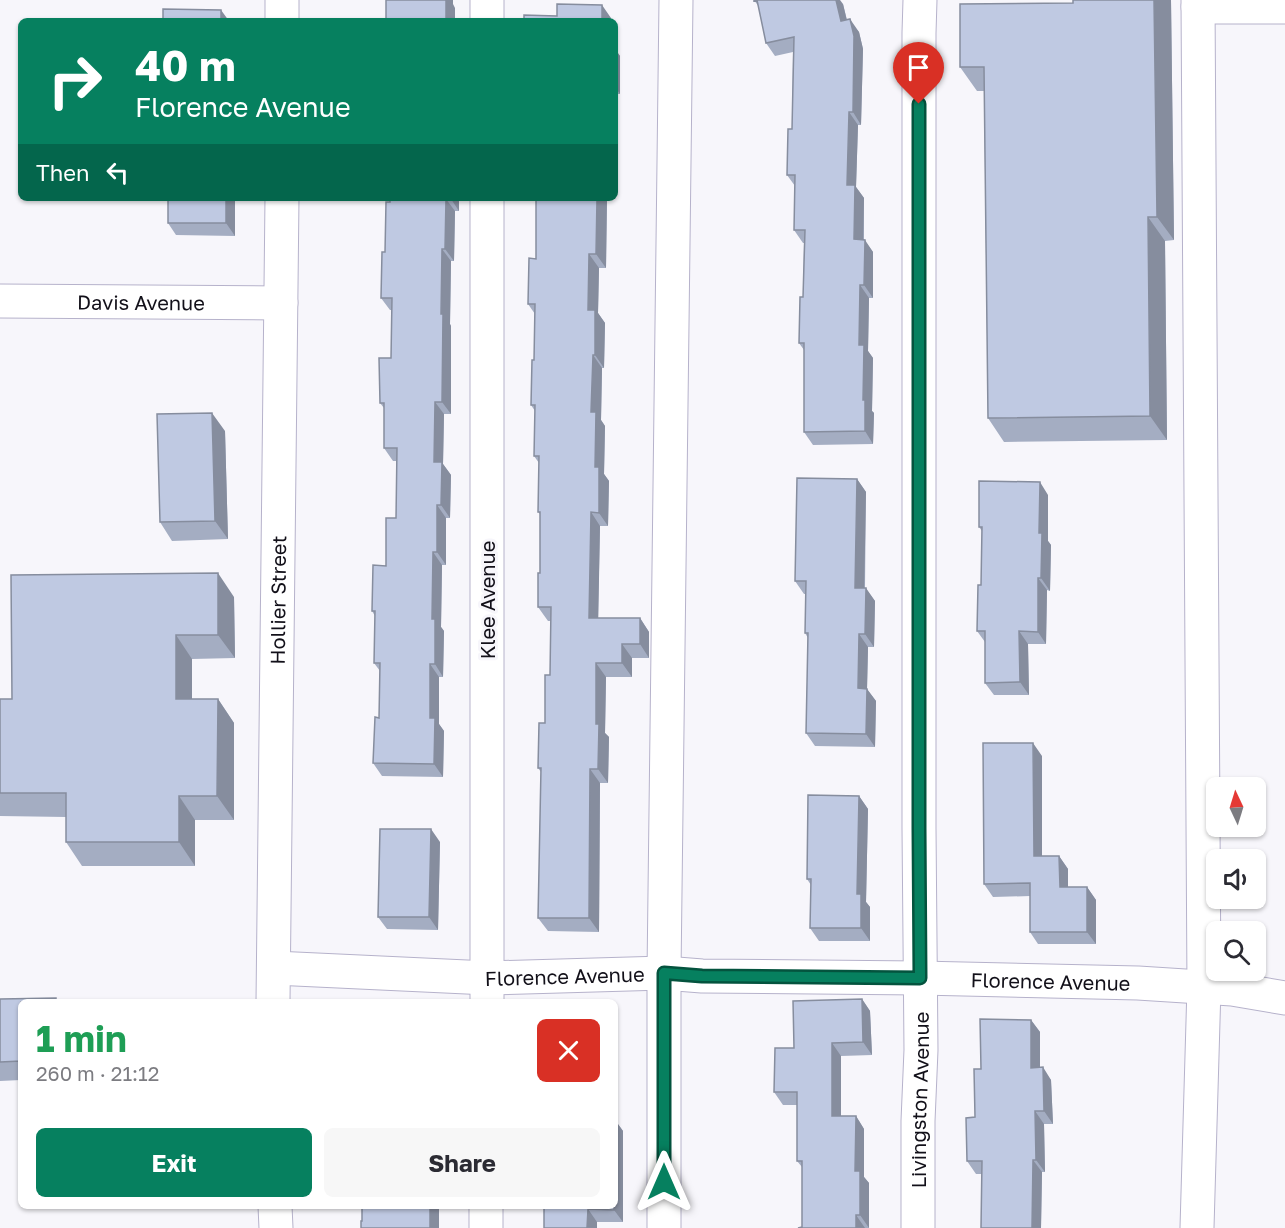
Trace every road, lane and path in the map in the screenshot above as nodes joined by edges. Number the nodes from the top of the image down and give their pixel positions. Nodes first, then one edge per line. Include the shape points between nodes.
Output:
1 (282, 0) edge
2 (487, 0) edge
3 (676, 0) edge
4 (920, 0) edge
5 (1198, 3) edge
6 (1285, 7) edge
7 (282, 18) edge
8 (487, 18) edge
9 (282, 201) edge
10 (488, 201) edge
11 (0, 301) edge
12 (281, 303) junction
13 (274, 968) junction
14 (664, 973) junction
15 (920, 978) junction
16 (1204, 987) junction
17 (487, 990) edge
18 (273, 999) edge
19 (1285, 999) edge
20 (275, 1209) edge
21 (486, 1209) edge
22 (276, 1228) edge
23 (486, 1228) edge
24 (664, 1228) edge
25 (918, 1228) edge
26 (1197, 1228) edge

1 - 7 street
2 - 8 street
3 - 14 street
4 - 15 street, Livingston Avenue
5 - 6 street
5 - 16 street
9 - 12 street, Hollier Street
10 - 17 street, Klee Avenue
11 - 12 street, Davis Avenue
12 - 13 street, Hollier Street
13 - 17 street, Florence Avenue
13 - 18 street, Hollier Street
14 - 15 street, Florence Avenue
14 - 17 street, Florence Avenue
14 - 24 street
15 - 16 street, Florence Avenue
15 - 25 street, Livingston Avenue
16 - 19 street, Florence Avenue
16 - 26 street
20 - 22 street
21 - 23 street

